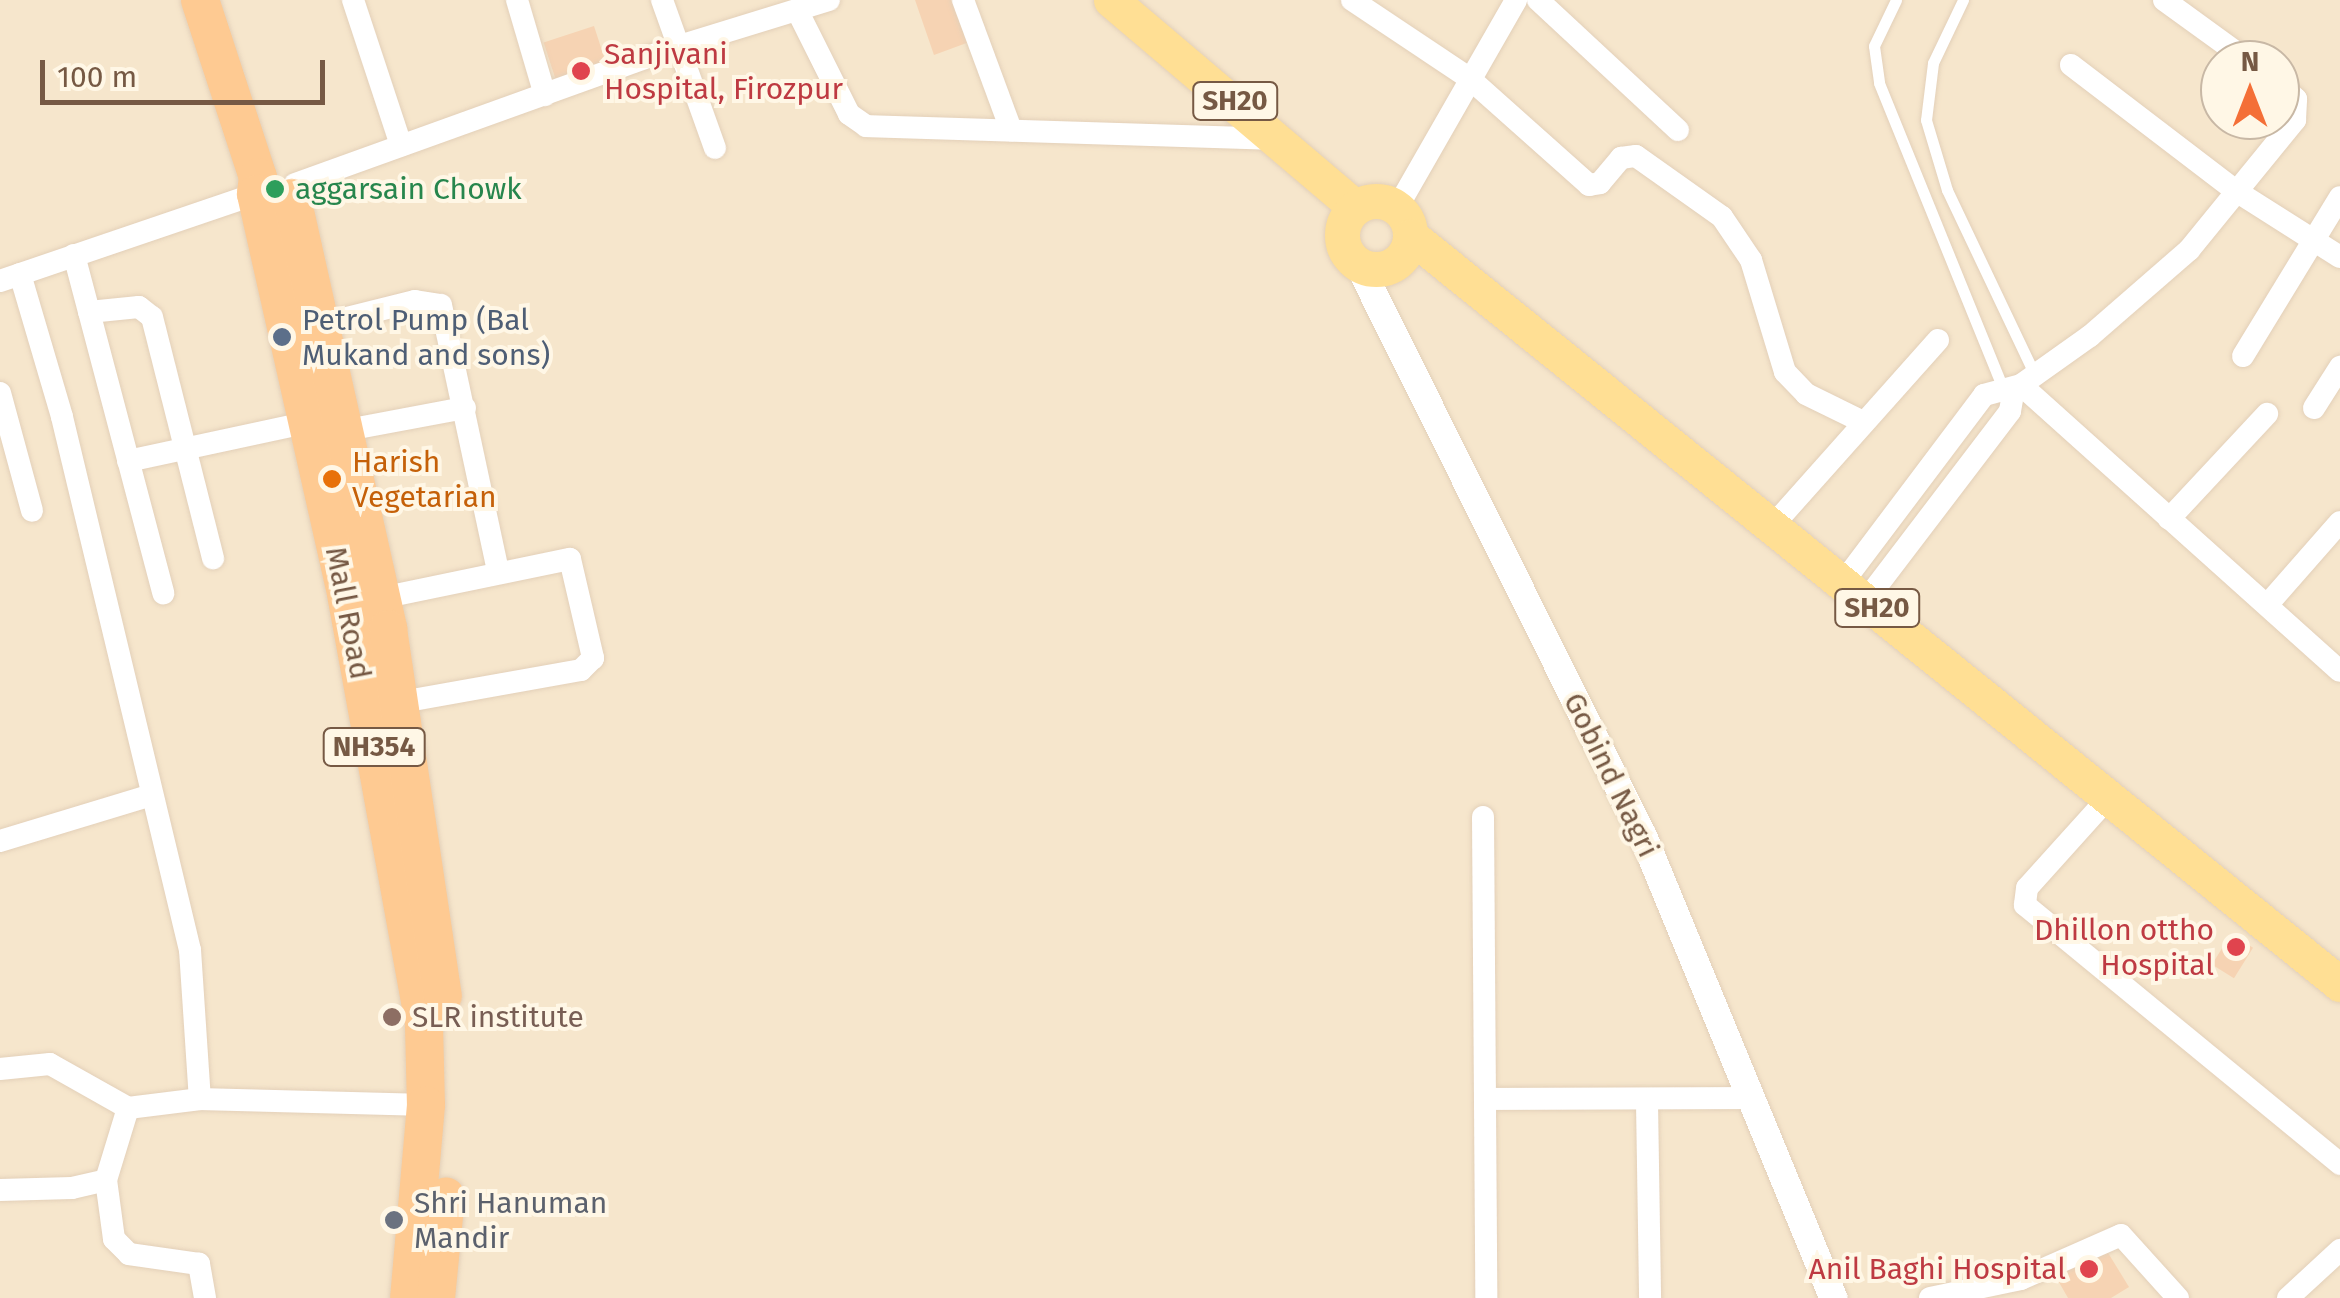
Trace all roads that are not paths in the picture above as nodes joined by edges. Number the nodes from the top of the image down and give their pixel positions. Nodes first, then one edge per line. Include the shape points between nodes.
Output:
1 (200, 0) edge
2 (226, 0) edge
3 (353, 0) edge
4 (517, 0) edge
5 (662, 0) edge
6 (829, 0) edge
7 (963, 0) edge
8 (1111, 0) edge
9 (1352, 0) edge
10 (1516, 0) edge
11 (1538, 0) edge
12 (1896, 0) edge
13 (1963, 0) edge
14 (2164, 0) edge
15 (797, 10) junction
16 (2219, 40) edge
17 (676, 47) junction
18 (2071, 65) dead end
19 (1469, 78) junction
20 (544, 95) junction
21 (1010, 130) junction
22 (1678, 130) dead end
23 (1281, 139) junction
24 (2279, 140) edge
25 (401, 145) junction
26 (715, 148) dead end
27 (274, 187) junction
28 (2236, 191) junction
29 (2340, 197) edge
30 (1355, 207) junction
31 (1404, 222) junction
32 (2312, 239) junction
33 (74, 255) junction
34 (2340, 257) edge
35 (1359, 265) junction
36 (10, 277) edge
37 (89, 312) junction
38 (323, 324) junction
39 (1938, 340) dead end
40 (2243, 356) dead end
41 (2340, 368) edge
42 (2018, 384) junction
43 (0, 393) edge
44 (465, 408) junction
45 (2314, 408) dead end
46 (2267, 414) dead end
47 (1861, 422) junction
48 (306, 423) junction
49 (347, 430) junction
50 (186, 450) junction
51 (128, 461) junction
52 (32, 511) dead end
53 (2168, 519) junction
54 (2340, 522) edge
55 (1775, 523) junction
56 (213, 558) dead end
57 (498, 570) junction
58 (1856, 590) junction
59 (163, 593) dead end
60 (381, 598) junction
61 (2268, 604) junction
62 (2340, 671) edge
63 (400, 702) junction
64 (148, 796) junction
65 (2109, 797) junction
66 (1484, 818) dead end
67 (0, 841) edge
68 (2340, 984) edge
69 (0, 1069) edge
70 (1486, 1098) junction
71 (1750, 1098) junction
72 (200, 1099) junction
73 (1648, 1102) junction
74 (426, 1104) junction
75 (128, 1108) junction
76 (2340, 1164) edge
77 (106, 1180) junction
78 (0, 1190) edge
79 (2340, 1250) edge
80 (205, 1298) edge
81 (409, 1298) edge
82 (436, 1298) edge
83 (1486, 1298) edge
84 (1650, 1298) edge
85 (1832, 1298) edge
86 (1930, 1298) edge
87 (2178, 1298) edge
88 (2288, 1298) edge

1 - 27 highway, Mall Road / NH354
2 - 27 highway, NH354
3 - 25 street
4 - 20 street
5 - 17 street
6 - 15 street
7 - 21 street
8 - 23 main road, SH20
9 - 19 street
10 - 19 street
11 - 22 street
12 - 42 lane via 1874,46 1879,83
13 - 42 lane via 1932,64 1926,120
14 - 16 street
15 - 17 street
15 - 21 street via 855,121
17 - 20 street
17 - 26 street
18 - 28 street
19 - 31 street
19 - 47 street via 1589,185 1600,183 1620,158 1636,156 1722,217 1752,260 1784,372 1806,394
20 - 25 street
21 - 23 street
23 - 30 main road, SH20
24 - 28 street
25 - 27 street
27 - 33 street
27 - 38 highway
27 - 48 highway, Mall Road / NH354
28 - 32 street
28 - 42 street via 2166,272
29 - 32 street
30 - 31 main road via 1376,200
30 - 35 main road via 1341,236
31 - 35 main road via 1393,265
31 - 55 main road, SH20
32 - 34 street
32 - 40 street
33 - 36 street
33 - 37 street
35 - 71 street, Gobind Nagri via 1643,836
36 - 64 street via 62,417
37 - 50 street via 132,306 149,312
37 - 51 street
38 - 44 street via 435,301 446,313
38 - 49 highway
39 - 47 street
41 - 45 street
42 - 53 street
42 - 58 street via 2010,411
43 - 52 street
44 - 49 street
44 - 57 street
46 - 53 street
47 - 55 street
48 - 50 street
48 - 74 highway, Mall Road / NH354 via 344,583 424,1025
49 - 60 highway
50 - 51 street
50 - 56 street
51 - 59 street
53 - 61 street
54 - 61 street
55 - 58 main road, SH20
57 - 60 street
57 - 63 street via 556,558 574,564 592,662 581,670
58 - 65 main road, SH20
60 - 63 highway
61 - 62 street
63 - 82 highway via 446,1024 446,1194
64 - 67 street
64 - 72 street via 190,950
65 - 68 main road, SH20
65 - 76 street via 2027,888 2025,905
66 - 70 street
69 - 75 street via 50,1064
70 - 73 street
70 - 83 street
71 - 73 street
71 - 85 street, Gobind Nagri
72 - 74 street
72 - 75 street
73 - 84 street
74 - 81 highway, Mall Road / NH354
75 - 77 street
77 - 78 street
77 - 80 street via 120,1250 198,1264
79 - 88 street
86 - 87 street via 2020,1279 2121,1235

